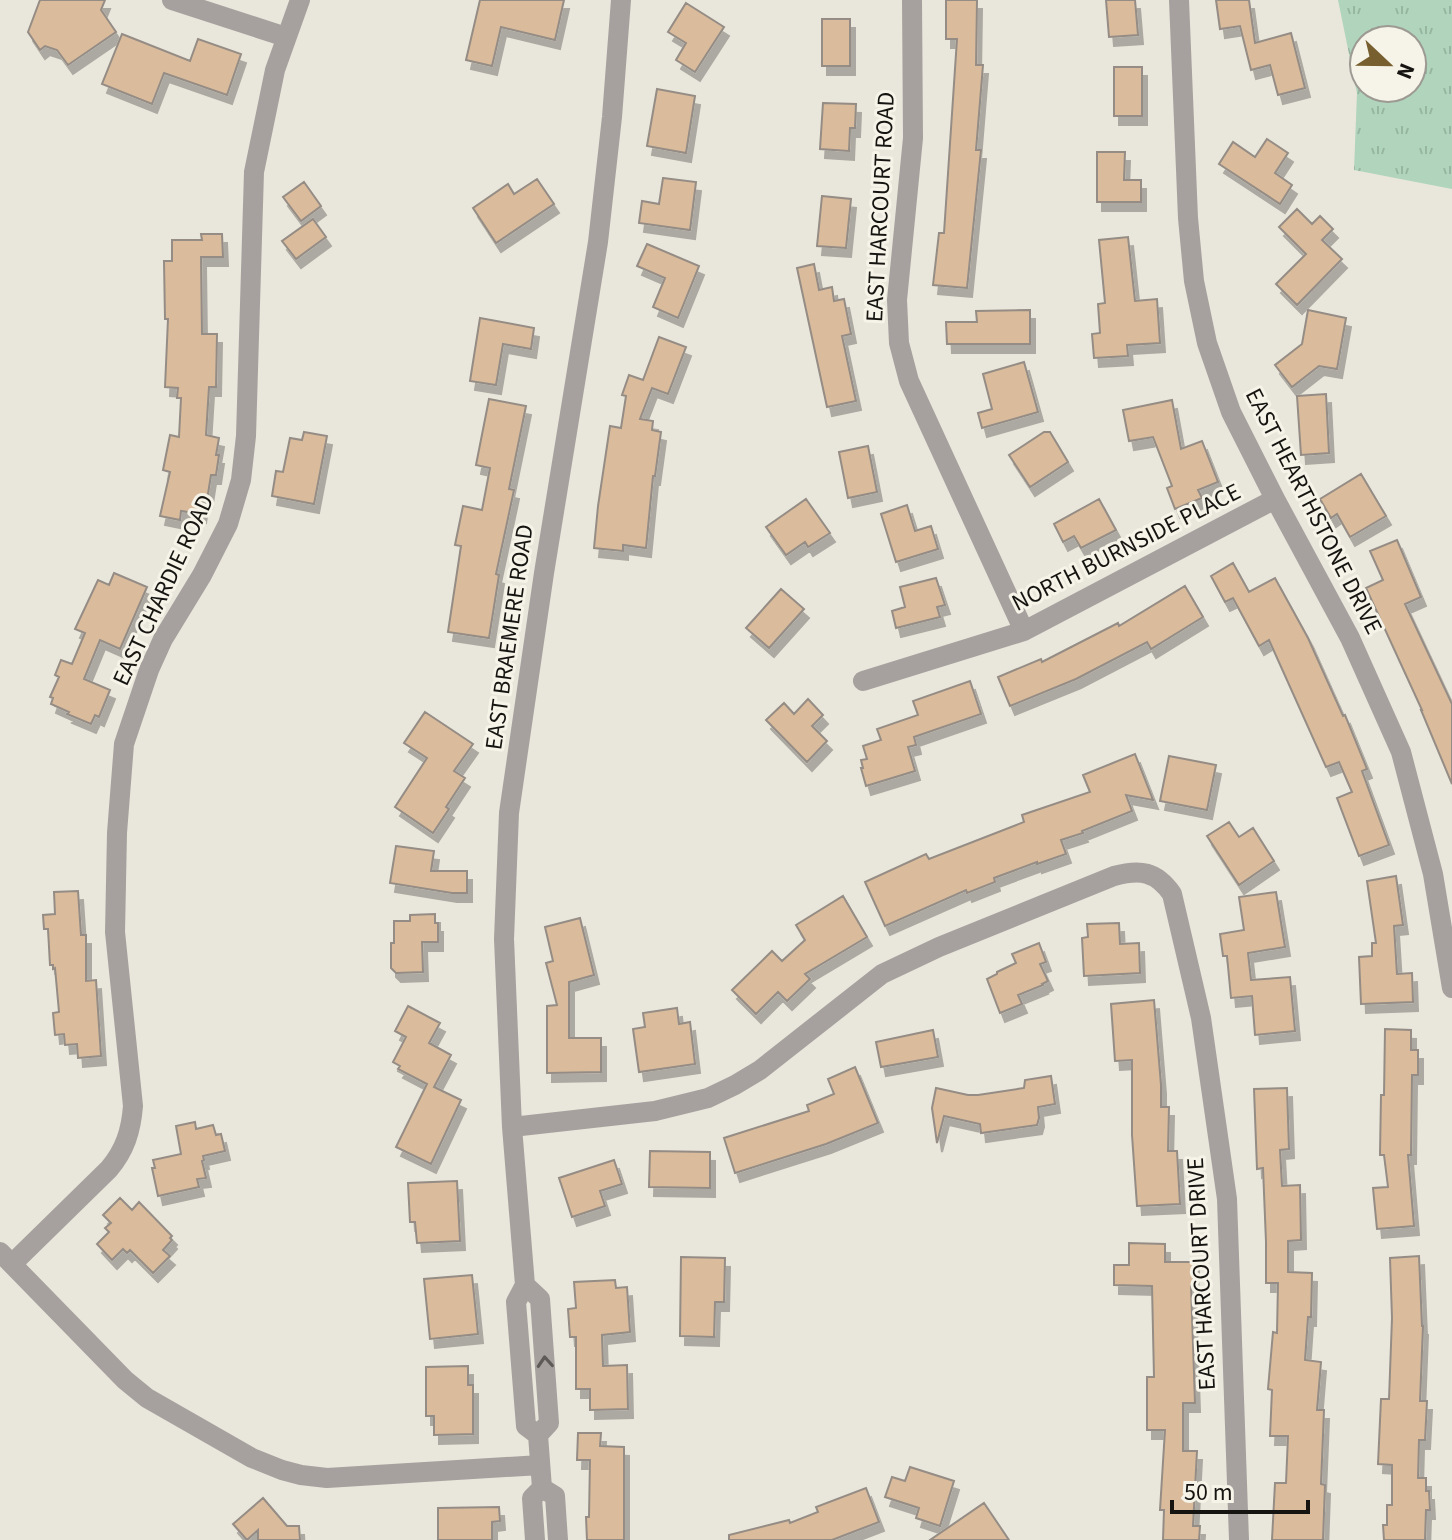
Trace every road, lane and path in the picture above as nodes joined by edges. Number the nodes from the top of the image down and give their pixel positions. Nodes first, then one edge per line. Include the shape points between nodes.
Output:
1 (172, 0) edge
2 (300, 0) edge
3 (621, 0) edge
4 (912, 0) edge
5 (1179, 0) edge
6 (286, 37) junction
7 (1275, 499) junction
8 (1024, 631) junction
9 (863, 681) dead end
10 (1452, 988) edge
11 (512, 1127) junction
12 (6, 1258) edge
13 (540, 1465) junction
14 (542, 1488) junction
15 (535, 1540) edge
16 (558, 1540) edge
17 (1239, 1540) edge

1 - 6 street
2 - 6 street, EAST CHARDIE ROAD
3 - 11 street, EAST BRAEMERE ROAD via 598,242 509,813 504,939
4 - 8 street, EAST HARCOURT ROAD via 913,138 897,300 899,343 909,381
5 - 7 street, EAST HEARTHSTONE DRIVE via 1194,281 1207,343 1231,412
6 - 12 street, EAST CHARDIE ROAD via 254,172 241,480 228,524 149,670 124,744 115,932 131,1124 109,1169
7 - 8 street, NORTH BURNSIDE PLACE
7 - 10 street, EAST HEARTHSTONE DRIVE via 1350,638 1401,752 1433,874
8 - 9 street, NORTH BURNSIDE PLACE
11 - 13 street, EAST BRAEMERE ROAD via 525,1285 516,1302 526,1426 538,1435
11 - 17 street, EAST HARCOURT DRIVE via 655,1111 708,1098 760,1070 882,974 1114,876 1132,871 1152,874 1172,894 1198,1002 1227,1199
12 - 13 street via 147,1398 272,1466 327,1478
13 - 14 street, EAST BRAEMERE ROAD
14 - 15 street, EAST BRAEMERE ROAD via 532,1498
14 - 16 street, EAST BRAEMERE ROAD via 555,1496

